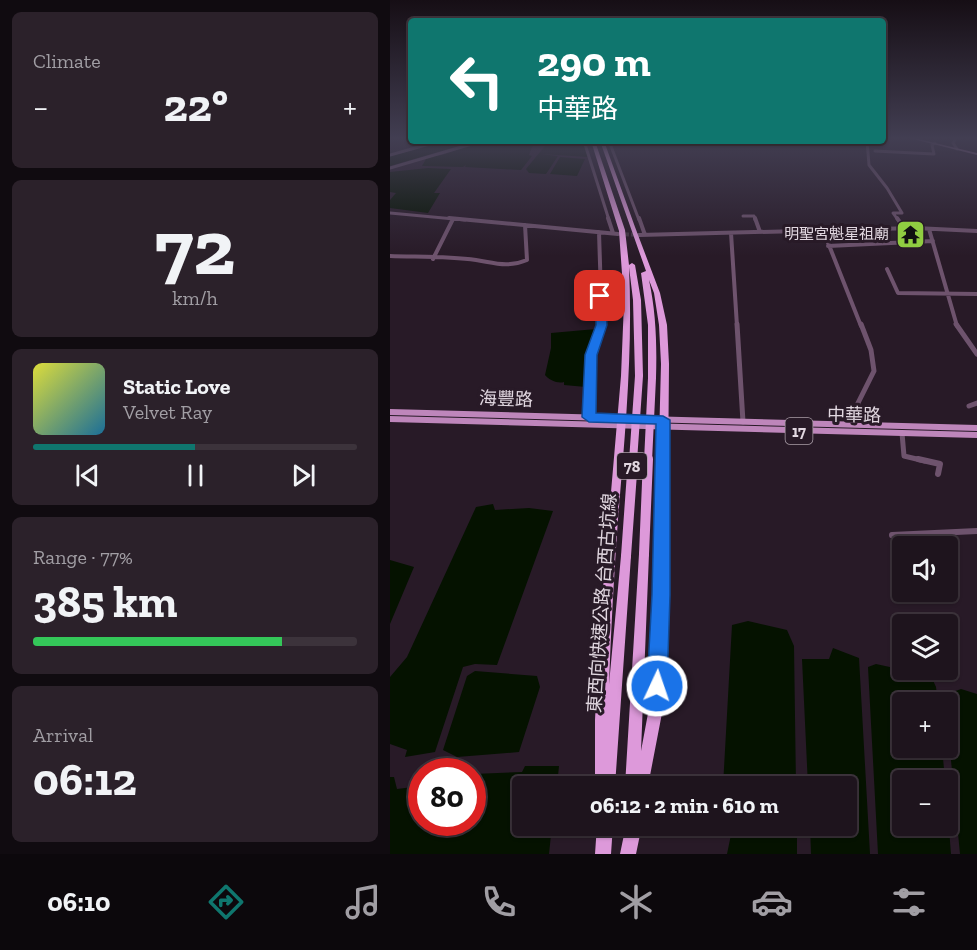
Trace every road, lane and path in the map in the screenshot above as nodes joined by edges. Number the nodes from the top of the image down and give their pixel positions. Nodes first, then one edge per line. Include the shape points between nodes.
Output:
1 (600, 177) edge
2 (605, 177) edge
3 (614, 177) edge
4 (623, 177) edge
5 (879, 177) edge
6 (390, 213) edge
7 (743, 216) dead end
8 (453, 219) junction
9 (525, 225) junction
10 (904, 228) junction
11 (929, 229) junction
12 (823, 230) junction
13 (977, 231) edge
14 (599, 232) junction
15 (625, 232) junction
16 (731, 232) junction
17 (760, 232) junction
18 (645, 235) junction
19 (933, 241) junction
20 (828, 246) junction
21 (390, 256) edge
22 (433, 259) junction
23 (887, 269) dead end
24 (947, 294) junction
25 (977, 294) edge
26 (977, 354) edge
27 (977, 403) edge
28 (969, 406) dead end
29 (390, 412) edge
30 (589, 417) junction
31 (390, 419) edge
32 (622, 422) junction
33 (743, 422) junction
34 (663, 424) junction
35 (860, 425) junction
36 (977, 428) edge
37 (902, 433) junction
38 (977, 435) edge
39 (938, 474) dead end
40 (977, 531) edge
41 (892, 535) dead end
42 (602, 776) edge
43 (609, 776) edge
44 (633, 776) edge
45 (643, 776) edge
46 (603, 836) edge
47 (630, 836) edge
48 (602, 854) edge
49 (628, 854) edge

1 - 15 street
2 - 15 highway, 東西向快速公路 台西古坑線 / 78
3 - 15 highway, 東西向快速公路 台西古坑線 / 78 via 622,202
4 - 18 street
5 - 10 street via 902,213 893,213
6 - 8 street
7 - 17 street via 754,216
8 - 9 street
8 - 22 street
9 - 14 street
9 - 22 street via 527,260 490,265 478,260
10 - 11 street
10 - 12 street
11 - 13 street
11 - 19 street
12 - 17 street
12 - 20 street
14 - 15 street
14 - 30 street via 602,325 591,355
15 - 18 street
15 - 32 highway via 628,306
15 - 34 highway via 657,293 665,364
15 - 43 highway, 東西向快速公路 台西古坑線 / 78, bridge via 637,300 639,376
15 - 44 highway, 東西向快速公路 台西古坑線 / 78, bridge via 648,291 653,334
16 - 17 street
16 - 18 street
16 - 33 street
19 - 20 street
19 - 24 street
20 - 35 street via 871,350 874,371 858,403
21 - 22 street
23 - 24 street via 898,292
24 - 25 street
24 - 26 street via 955,323
27 - 28 street
29 - 30 main road, 海豐路 / 17
30 - 32 main road, 海豐路 / 17
31 - 32 main road, 海豐路 / 17
32 - 34 main road, 中華路 / 17
32 - 42 highway via 607,593
33 - 34 main road, 中華路 / 17
33 - 35 main road, 中華路 / 17
34 - 37 main road, 中華路 / 17
34 - 45 highway via 656,708
35 - 36 main road, 中華路 / 17
37 - 38 main road, 中華路 / 17
37 - 39 street via 904,456 940,464
40 - 41 street
46 - 48 highway
47 - 49 highway

